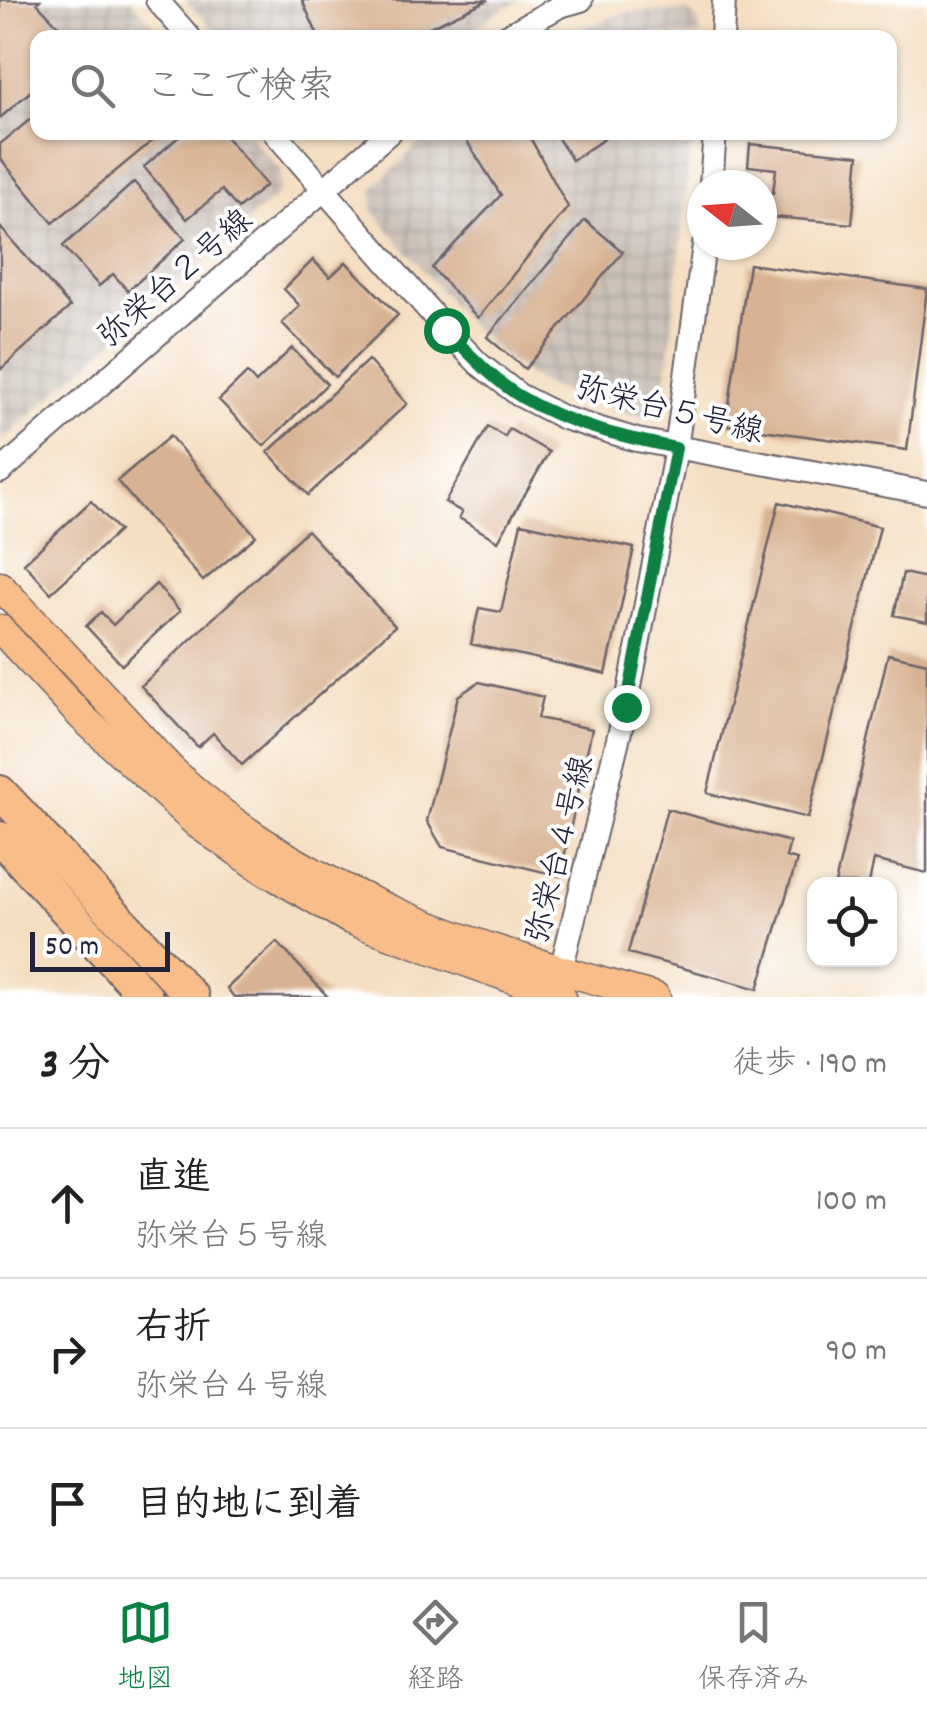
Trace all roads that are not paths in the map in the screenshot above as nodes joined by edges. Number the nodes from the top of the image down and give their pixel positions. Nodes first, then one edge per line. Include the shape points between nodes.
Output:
1 (157, 0) edge
2 (581, 0) edge
3 (724, 0) edge
4 (183, 30) edge
5 (518, 30) edge
6 (722, 30) edge
7 (281, 140) edge
8 (381, 140) edge
9 (714, 140) edge
10 (712, 170) edge
11 (323, 191) junction
12 (702, 260) edge
13 (676, 448) junction
14 (0, 472) edge
15 (927, 493) edge
16 (0, 586) edge
17 (0, 629) edge
18 (0, 792) edge
19 (0, 838) edge
20 (558, 990) edge
21 (146, 997) edge
22 (192, 997) edge
23 (656, 997) edge

1 - 4 street
2 - 5 street
3 - 6 street
7 - 11 street, 弥栄台５号線
8 - 11 street, 弥栄台２号線
9 - 10 street
11 - 13 street, 弥栄台５号線 via 446,330 519,395 564,418
11 - 14 street, 弥栄台２号線
12 - 13 street, 弥栄台４号線
13 - 15 street, 弥栄台５号線
13 - 20 street, 弥栄台４号線 via 626,707
16 - 20 main road via 177,775 242,826 314,875
17 - 20 main road via 196,824 264,870 350,920
18 - 22 highway
19 - 21 highway
20 - 23 main road

